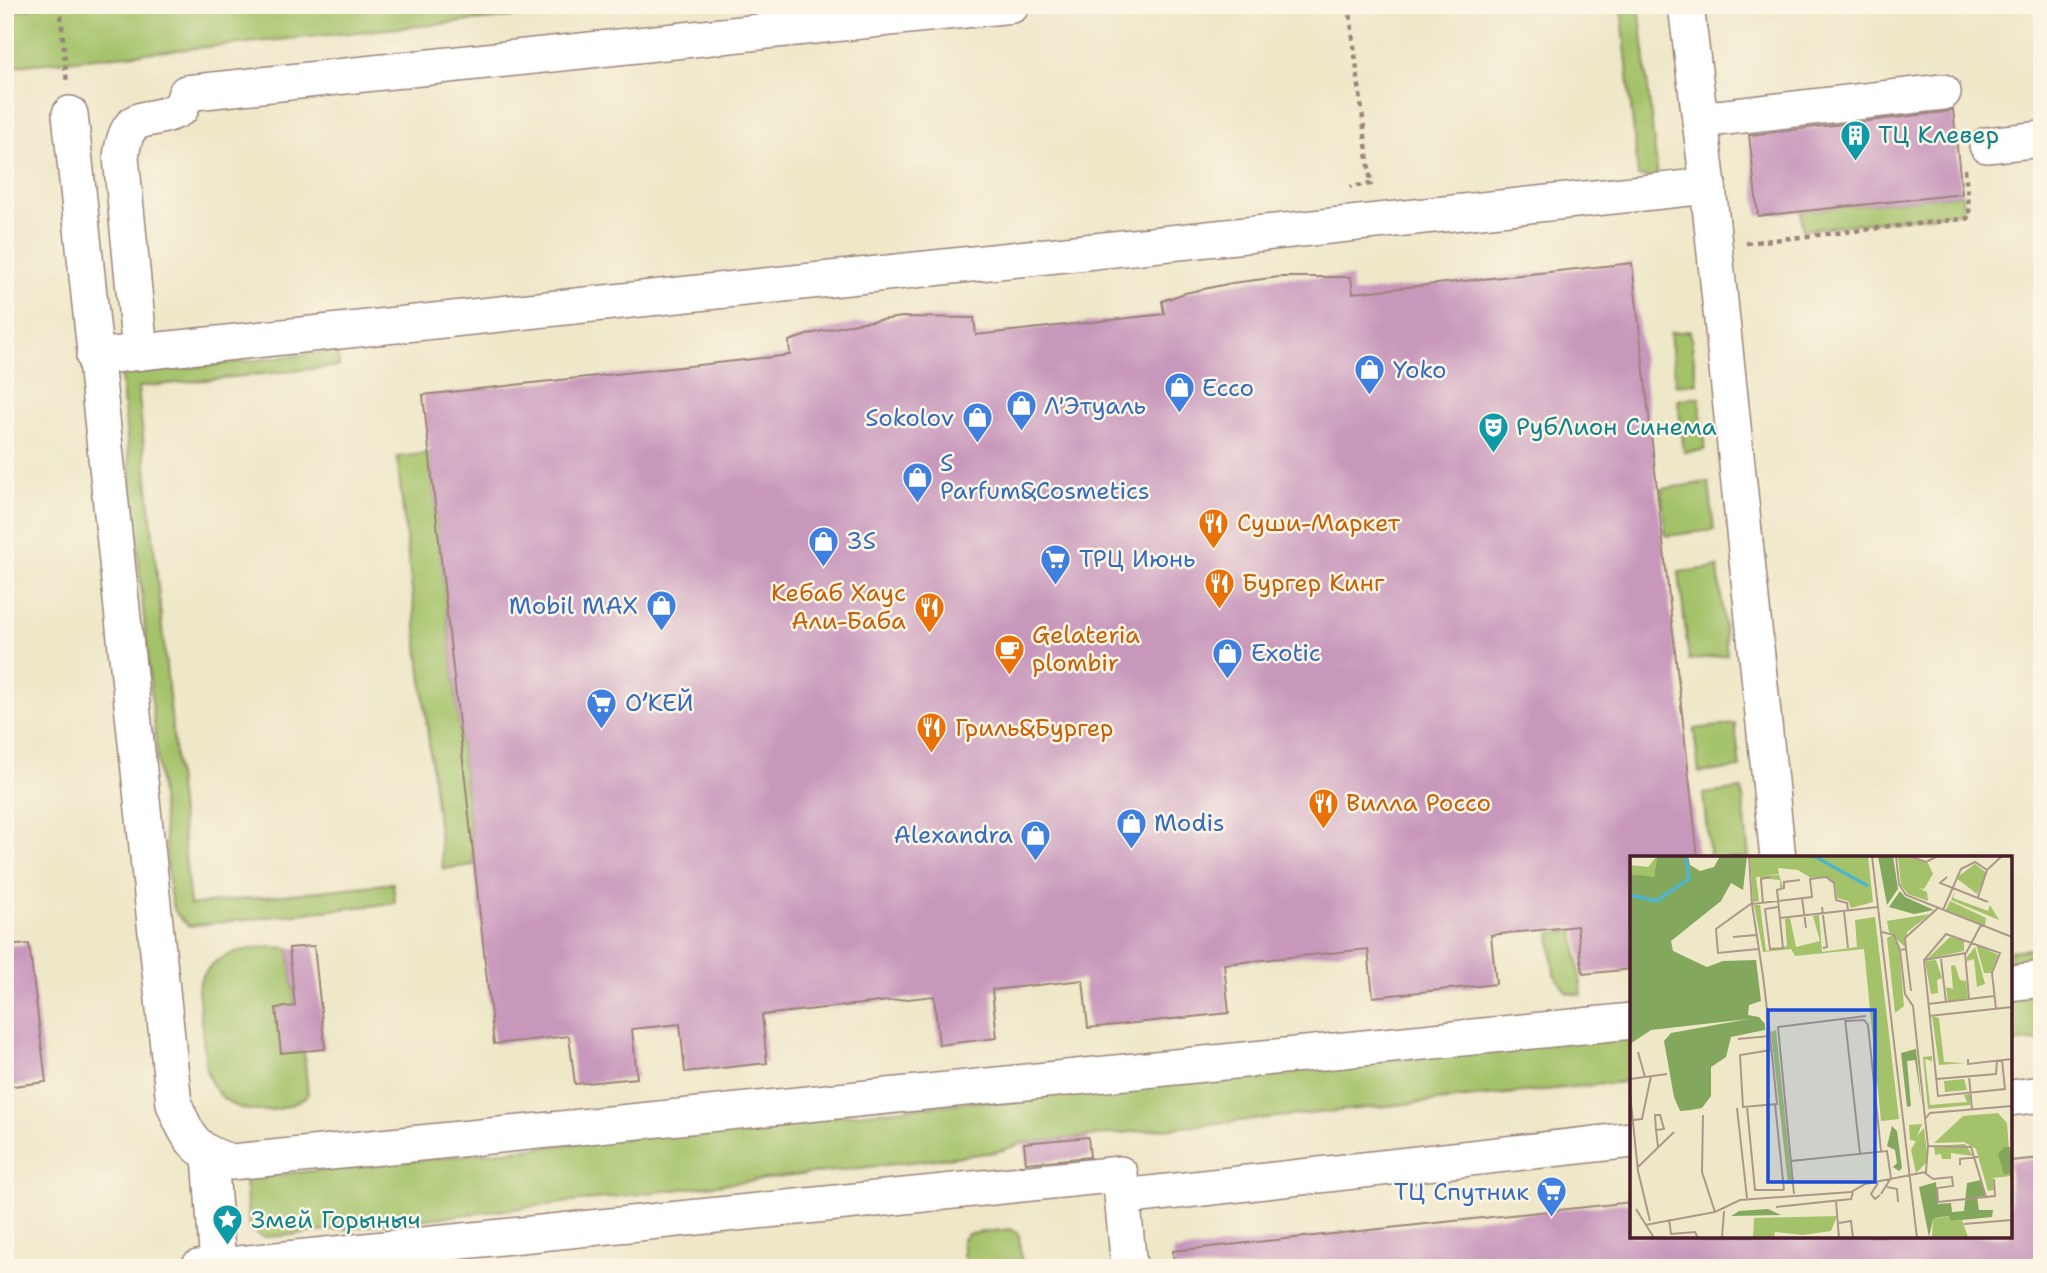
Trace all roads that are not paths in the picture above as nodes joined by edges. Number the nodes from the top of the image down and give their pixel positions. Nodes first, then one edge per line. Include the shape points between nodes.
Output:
1 (1012, 5) edge
2 (1686, 5) edge
3 (1943, 92) dead end
4 (70, 114) road end
5 (1700, 120) junction
6 (2042, 139) edge
7 (1976, 157) road end
8 (1708, 186) junction
9 (140, 352) junction
10 (94, 357) junction
11 (1778, 856) edge
12 (2042, 979) edge
13 (2012, 983) edge
14 (1630, 1021) edge
15 (2042, 1094) edge
16 (2012, 1098) edge
17 (1630, 1140) edge
18 (210, 1156) junction
19 (1123, 1197) junction
20 (485, 1254) edge
21 (308, 1262) edge
22 (208, 1267) edge
23 (1129, 1268) edge

1 - 9 lane via 186,93 181,108 140,119 124,137 121,157
2 - 5 lane
3 - 5 lane
4 - 10 lane
5 - 8 lane
6 - 7 lane
8 - 9 lane
8 - 11 lane
9 - 10 lane
10 - 18 lane via 174,1104 187,1136
12 - 13 lane
14 - 18 lane via 232,1162
15 - 16 lane
17 - 19 lane
18 - 22 lane
19 - 20 lane via 1120,1174
19 - 23 lane
20 - 21 lane
21 - 22 lane

